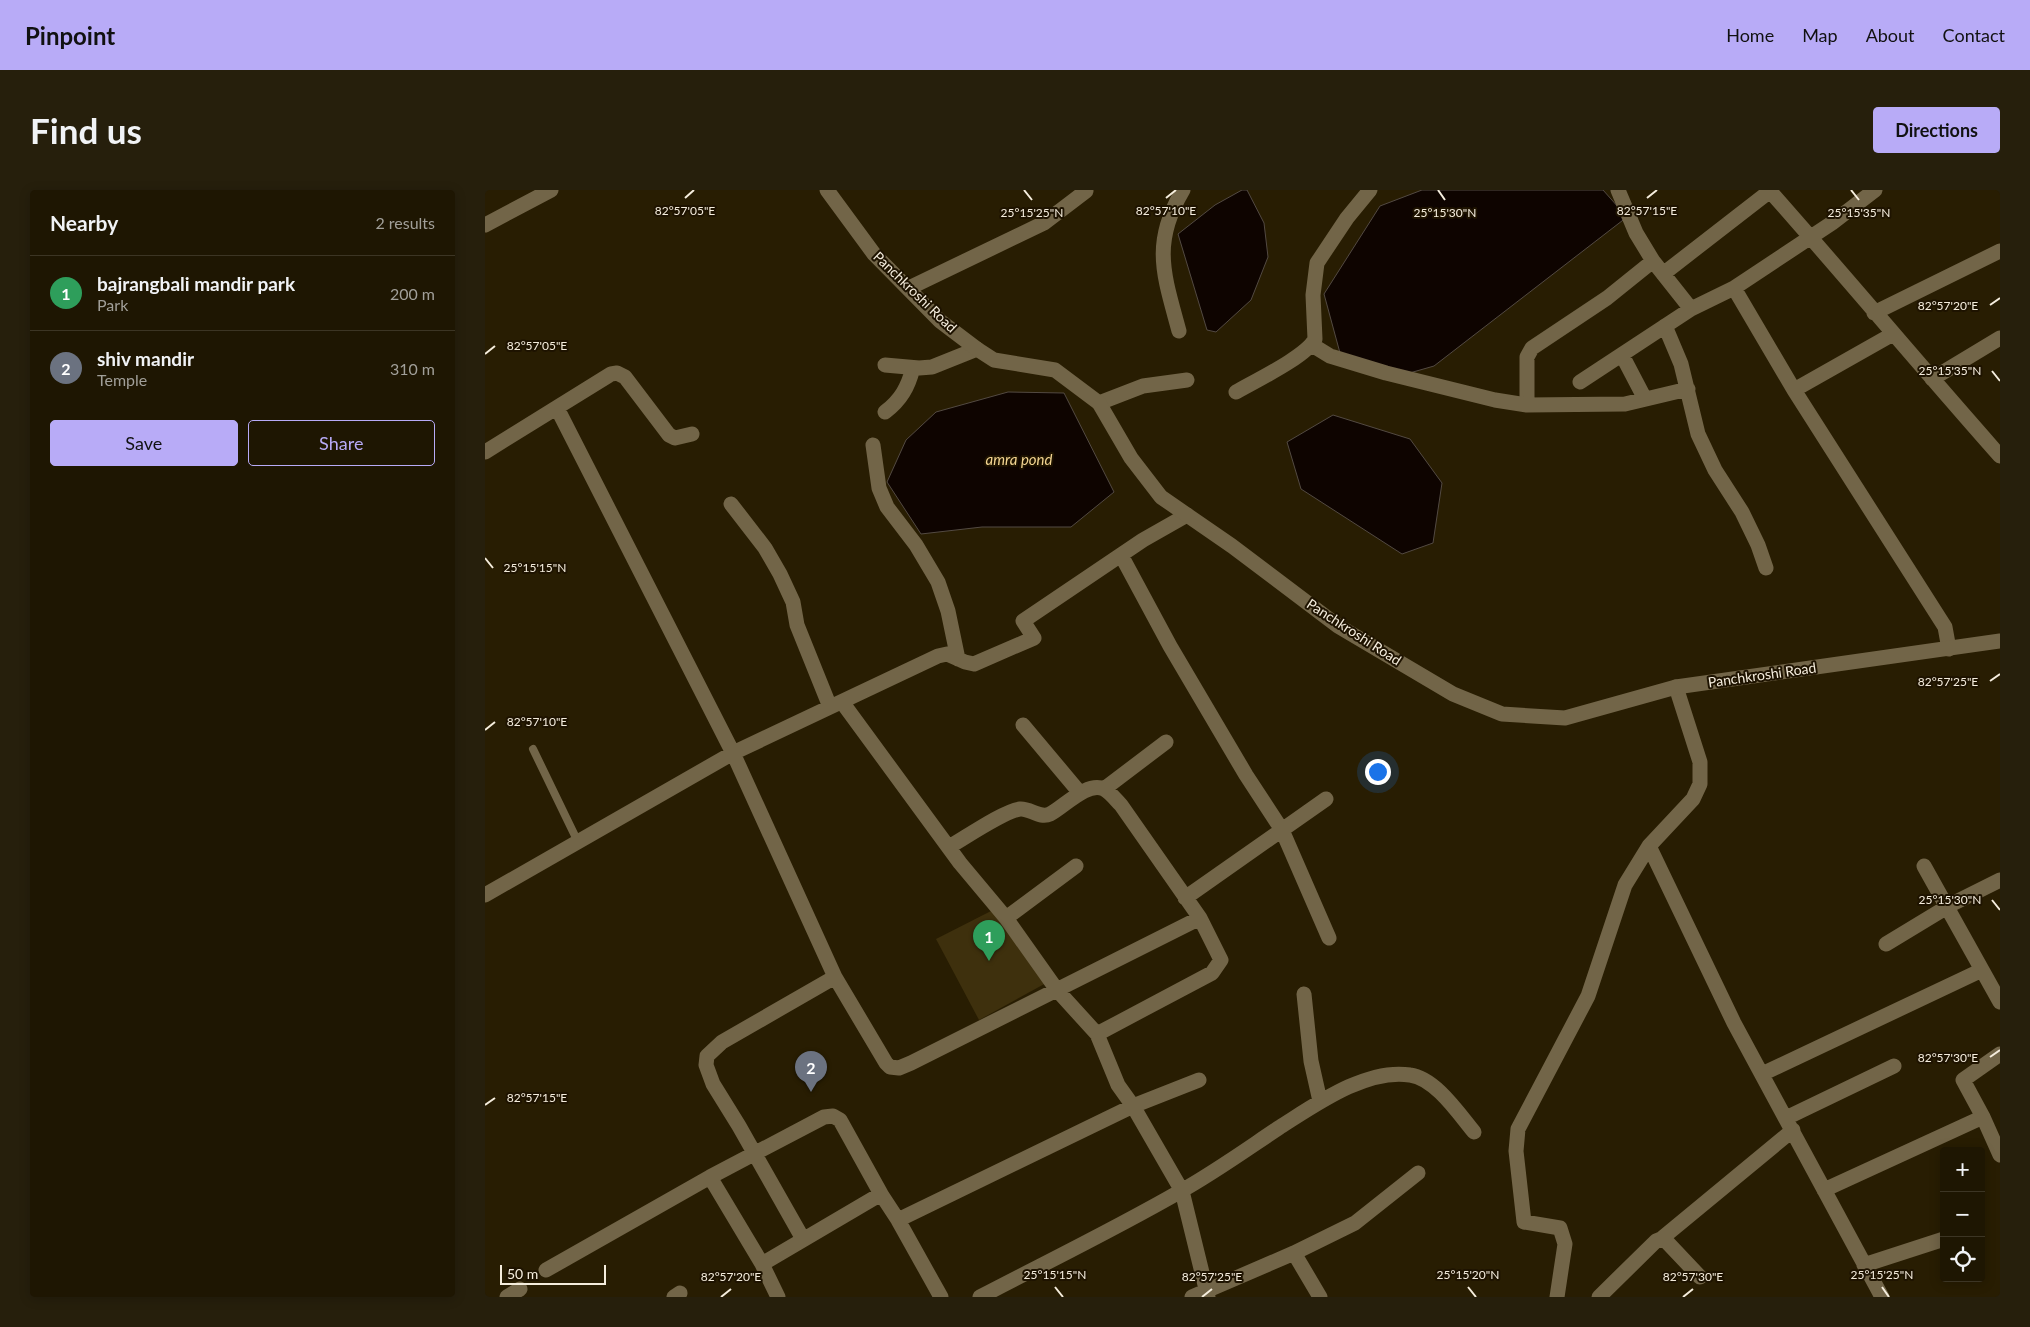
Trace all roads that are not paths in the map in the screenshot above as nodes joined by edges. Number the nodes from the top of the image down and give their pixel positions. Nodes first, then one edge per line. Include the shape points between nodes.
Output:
1 (551, 190) edge
2 (827, 190) edge
3 (1183, 190) edge
4 (1370, 190) edge
5 (1618, 190) edge
6 (1769, 190) edge
7 (1875, 190) edge
8 (1086, 191) edge
9 (485, 225) edge
10 (1811, 236) junction
11 (2000, 251) edge
12 (1653, 261) junction
13 (1663, 274) junction
14 (909, 288) junction
15 (1734, 288) junction
16 (1691, 309) junction
17 (1874, 313) junction
18 (1665, 326) junction
19 (1179, 331) dead end
20 (1893, 334) junction
21 (2000, 338) edge
22 (1312, 345) junction
23 (977, 349) junction
24 (1622, 355) junction
25 (885, 365) dead end
26 (913, 368) junction
27 (1932, 379) junction
28 (1187, 380) dead end
29 (1580, 382) dead end
30 (1688, 389) junction
31 (1794, 390) junction
32 (1236, 392) dead end
33 (1645, 399) junction
34 (1099, 403) junction
35 (1527, 405) junction
36 (557, 408) junction
37 (885, 412) dead end
38 (692, 434) dead end
39 (1994, 440) edge
40 (873, 445) dead end
41 (485, 452) edge
42 (2000, 456) edge
43 (731, 504) dead end
44 (1187, 514) junction
45 (1121, 555) junction
46 (1766, 568) dead end
47 (2000, 641) edge
48 (1949, 648) junction
49 (958, 659) junction
50 (1676, 687) junction
51 (836, 705) junction
52 (1023, 724) dead end
53 (1166, 742) dead end
54 (533, 749) dead end
55 (733, 753) junction
56 (1104, 789) junction
57 (1080, 793) junction
58 (1326, 799) dead end
59 (1282, 830) junction
60 (578, 842) junction
61 (1649, 846) junction
62 (949, 847) junction
63 (1077, 866) dead end
64 (1924, 866) dead end
65 (2000, 880) edge
66 (485, 895) edge
67 (1185, 898) junction
68 (1947, 907) junction
69 (1005, 918) junction
70 (1201, 918) junction
71 (1329, 938) dead end
72 (1886, 944) dead end
73 (1982, 970) junction
74 (835, 977) junction
75 (1057, 990) junction
76 (1304, 994) dead end
77 (2000, 1002) edge
78 (1097, 1034) junction
79 (2000, 1054) edge
80 (1894, 1066) dead end
81 (1762, 1074) junction
82 (1199, 1080) dead end
83 (1320, 1102) junction
84 (1133, 1106) junction
85 (1983, 1117) junction
86 (1789, 1124) junction
87 (1474, 1132) dead end
88 (755, 1155) junction
89 (2000, 1155) edge
90 (1418, 1174) dead end
91 (710, 1177) junction
92 (1824, 1190) junction
93 (1182, 1191) junction
94 (881, 1194) junction
95 (898, 1220) junction
96 (803, 1239) junction
97 (1661, 1239) junction
98 (1940, 1240) edge
99 (1294, 1254) junction
100 (762, 1264) junction
101 (1865, 1265) junction
102 (546, 1270) dead end
103 (1699, 1277) dead end
104 (1208, 1293) edge
105 (778, 1297) edge
106 (941, 1297) edge
107 (980, 1297) edge
108 (1192, 1297) edge
109 (1321, 1297) edge
110 (1557, 1297) edge
111 (1599, 1297) edge
112 (1882, 1297) edge

1 - 9 street
2 - 14 street, Panchkroshi Road via 874,254
3 - 19 street via 1171,209 1164,234 1163,270
4 - 22 street via 1317,263 1313,295 1315,339
5 - 12 street via 1636,233
6 - 10 street
6 - 13 street
7 - 10 street
8 - 14 street via 1044,223
10 - 15 street
10 - 17 street
11 - 17 street
12 - 13 street
12 - 35 street via 1607,298 1532,348 1527,357
13 - 16 street
14 - 23 street, Panchkroshi Road via 940,321
15 - 16 street
15 - 31 street
16 - 18 street
17 - 20 street
18 - 24 street
18 - 30 street
20 - 27 street
20 - 31 street
21 - 27 street
22 - 32 street
22 - 35 street via 1330,356 1386,373
23 - 26 street via 932,366
23 - 34 street, Panchkroshi Road via 994,360 1055,370
24 - 29 street
24 - 33 street
25 - 26 street
26 - 37 street via 905,392
27 - 39 street
28 - 34 street via 1143,386
30 - 33 street
30 - 46 street via 1698,434 1715,470 1743,512
31 - 48 street via 1945,627
33 - 35 street via 1625,404
34 - 44 street, Panchkroshi Road via 1131,458 1161,497
36 - 38 street via 617,373 625,377 669,435 675,438
36 - 41 street
36 - 55 street
39 - 42 street
40 - 49 street via 879,488 887,507 916,545 938,582 949,611
43 - 51 street via 765,548 780,574 793,602 797,625
44 - 45 street
44 - 50 street, Panchkroshi Road via 1338,626 1453,694 1501,714 1565,718
45 - 49 street via 1023,621 1034,638 974,664
45 - 59 street via 1170,646
47 - 48 street, Panchkroshi Road
48 - 50 street, Panchkroshi Road
49 - 51 street via 947,654 938,656
50 - 61 street via 1700,762 1700,784 1693,799
51 - 55 street
51 - 62 street
52 - 57 street
53 - 56 street
54 - 60 lane
55 - 60 street
55 - 74 street
56 - 57 street via 1094,787
56 - 67 street via 1121,805
57 - 62 street via 1048,815 1027,809 1008,813
58 - 59 street
59 - 67 street
59 - 71 street
60 - 66 street
61 - 81 street
61 - 110 street via 1625,884 1587,996 1518,1129 1515,1151 1524,1222 1560,1228 1565,1244
62 - 69 street
63 - 69 street
64 - 68 street
65 - 68 street
67 - 70 street
68 - 72 street
68 - 73 street
69 - 75 street
70 - 75 street
70 - 78 street via 1221,960 1212,973
73 - 77 street
73 - 81 street
74 - 75 street via 886,1063 899,1068
74 - 88 street via 722,1042 707,1056 706,1065 713,1084
75 - 78 street
76 - 83 street via 1311,1061
78 - 84 street via 1118,1085
79 - 85 street via 1963,1080
80 - 86 street
81 - 86 street
82 - 84 street
83 - 87 street via 1366,1080 1395,1074 1411,1075 1424,1080 1443,1095
83 - 93 street
84 - 93 street
84 - 95 street
85 - 89 street
85 - 92 street
86 - 92 street
86 - 97 street
88 - 91 street
88 - 94 street via 824,1117 833,1116 840,1120
88 - 96 street
90 - 99 street via 1355,1223
91 - 100 street
91 - 102 street
92 - 101 street
93 - 104 street
93 - 107 street
94 - 95 street
94 - 96 street
95 - 106 street
96 - 100 street
97 - 103 street
97 - 111 street
98 - 101 street
99 - 104 street
99 - 109 street
100 - 105 street
101 - 112 street
104 - 108 street

